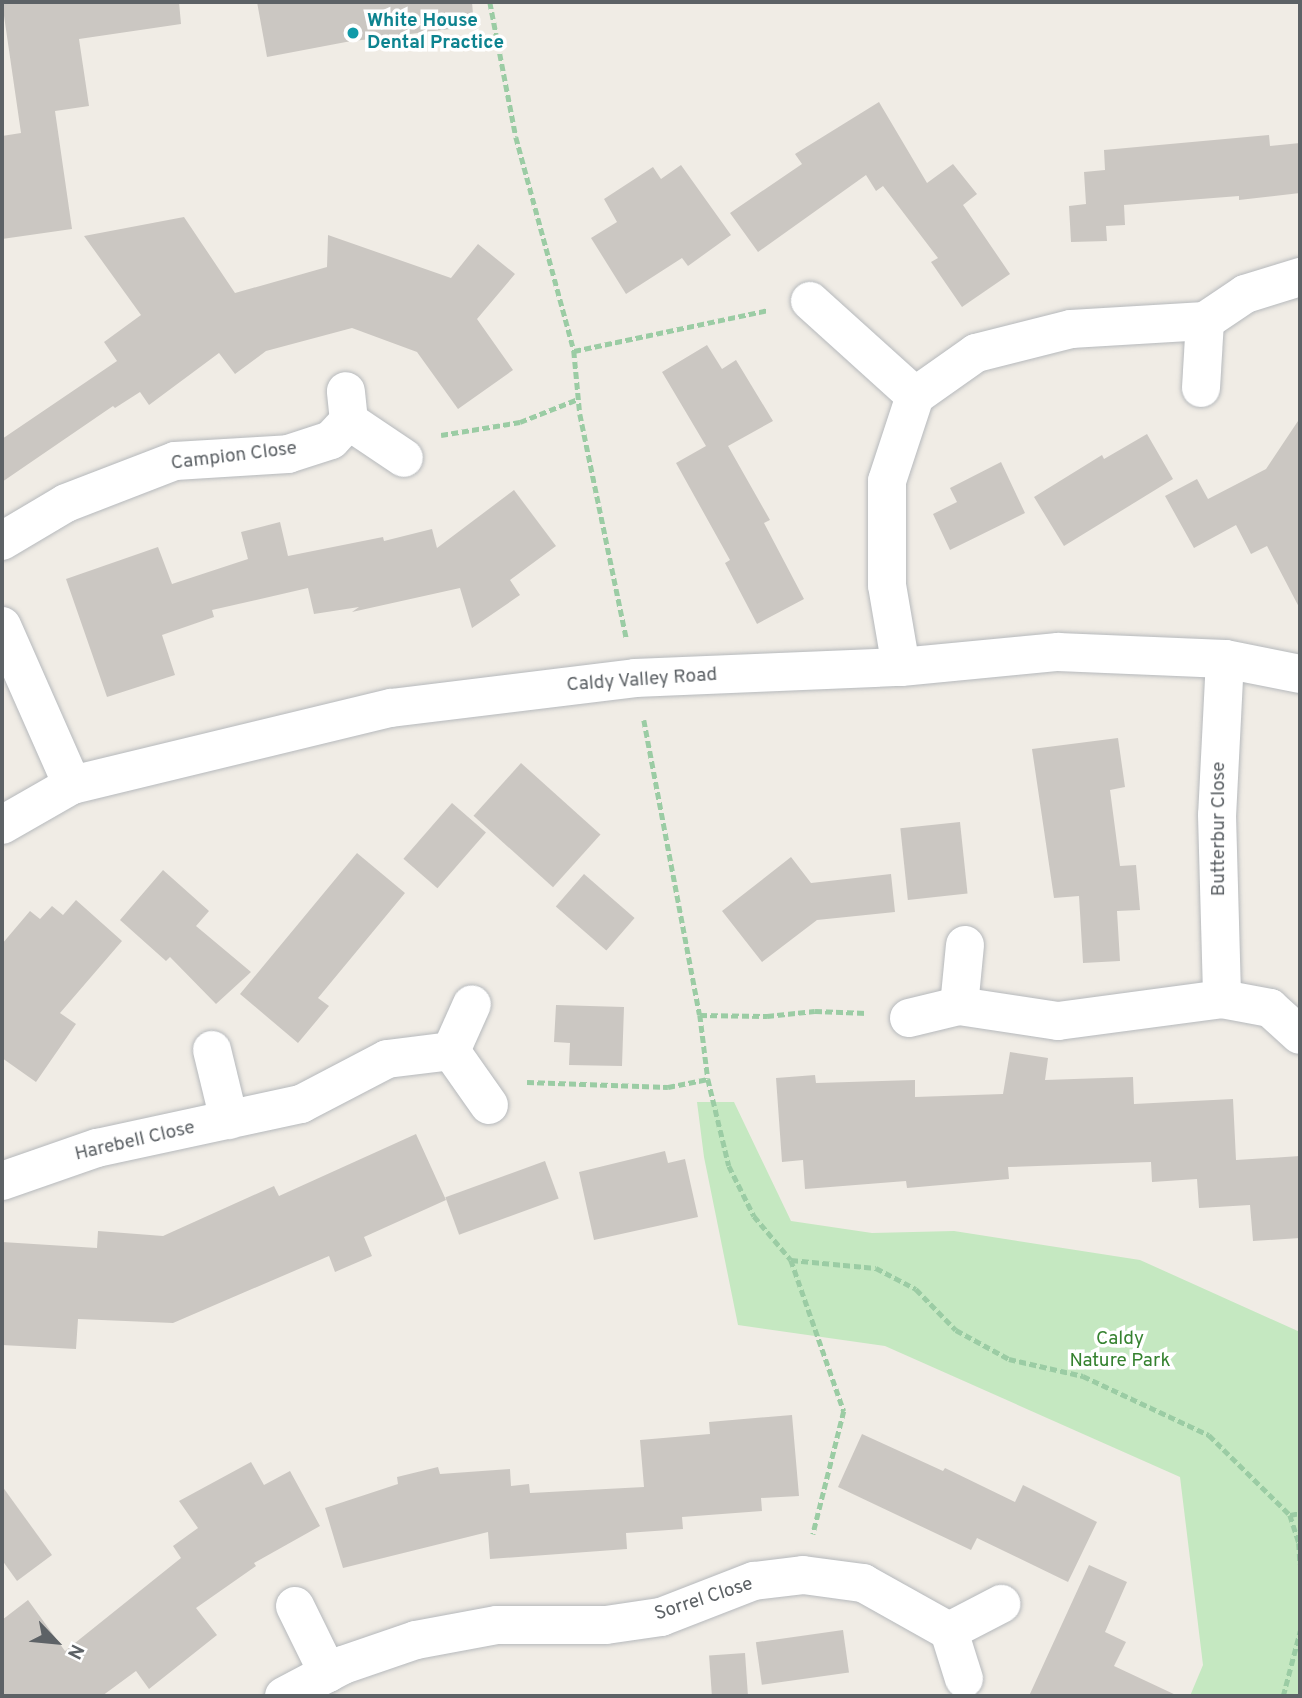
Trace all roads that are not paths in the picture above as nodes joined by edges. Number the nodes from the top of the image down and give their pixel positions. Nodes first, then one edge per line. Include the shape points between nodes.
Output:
1 (1300, 277) edge
2 (810, 301) road end
3 (1205, 321) junction
4 (1201, 388) dead end
5 (915, 396) junction
6 (368, 427) road end
7 (2, 541) edge
8 (2, 626) edge
9 (1226, 659) junction
10 (901, 667) junction
11 (1300, 674) edge
12 (72, 785) junction
13 (2, 825) edge
14 (965, 945) dead end
15 (1222, 999) junction
16 (472, 1004) dead end
17 (958, 1006) junction
18 (909, 1018) road end
19 (1300, 1035) edge
20 (212, 1050) dead end
21 (229, 1121) junction
22 (2, 1181) edge
23 (1001, 1604) dead end
24 (295, 1606) dead end
25 (949, 1631) junction
26 (328, 1673) junction
27 (964, 1679) dead end
28 (284, 1696) edge

1 - 3 street via 1245,294
2 - 5 street
3 - 4 street
3 - 5 street via 1071,329 976,353
5 - 10 street via 887,481 887,585
6 - 7 street, Campion Close via 288,454 175,461 66,503
8 - 12 street
9 - 10 street, Caldy Valley Road via 1058,652
9 - 11 street, Caldy Valley Road
9 - 15 street, Butterbur Close via 1217,814
10 - 12 street, Caldy Valley Road via 635,678 391,708
12 - 13 street, Caldy Valley Road
14 - 17 street
15 - 17 street via 1058,1021
15 - 19 street via 1270,1008
16 - 21 street, Harebell Close via 470,1079 387,1059 301,1104
17 - 18 street
20 - 21 street
21 - 22 street, Harebell Close via 97,1147
23 - 25 street
24 - 26 street
25 - 26 street, Sorrel Close via 863,1583 803,1575 754,1581 661,1617 606,1625 497,1625 416,1640
25 - 27 street
26 - 28 street, Sorrel Close

